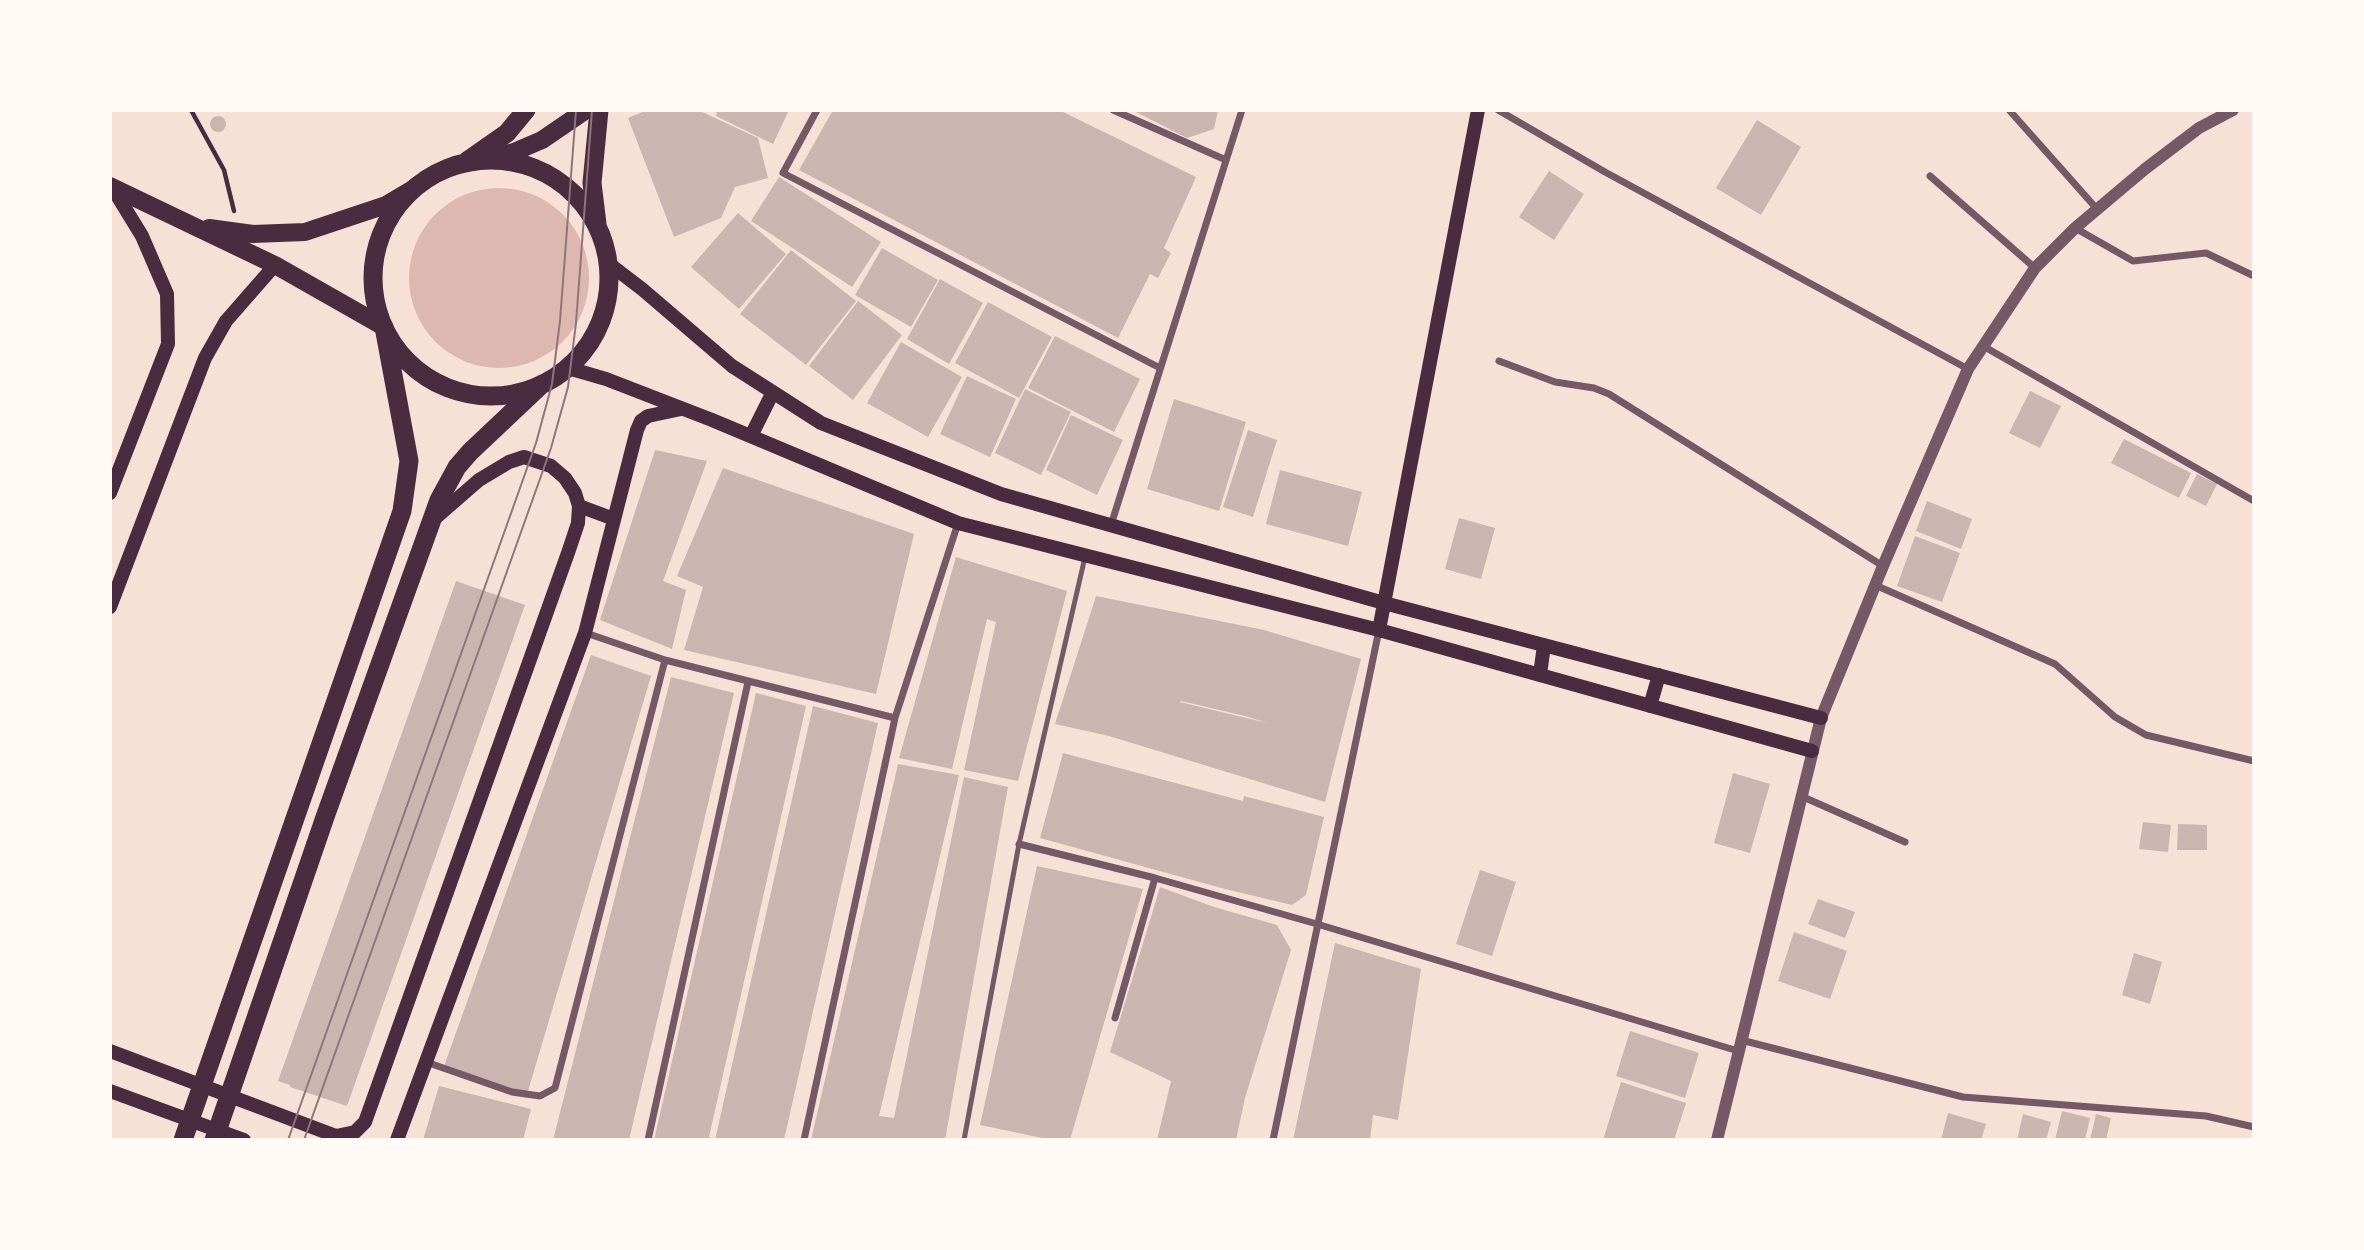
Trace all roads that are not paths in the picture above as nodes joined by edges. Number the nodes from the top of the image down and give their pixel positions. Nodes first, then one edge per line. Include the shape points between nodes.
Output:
1 (526, 110) edge
2 (586, 110) edge
3 (599, 110) edge
4 (817, 110) edge
5 (1113, 110) edge
6 (1242, 110) edge
7 (1478, 110) edge
8 (1498, 110) edge
9 (2233, 110) edge
10 (2010, 111) edge
11 (1226, 160) junction
12 (463, 164) junction
13 (1930, 176) dead end
14 (111, 187) edge
15 (413, 190) junction
16 (2097, 209) junction
17 (597, 226) junction
18 (195, 227) junction
19 (2075, 228) junction
20 (608, 263) junction
21 (275, 265) junction
22 (2035, 268) junction
23 (2254, 276) edge
24 (384, 327) junction
25 (1982, 346) junction
26 (1499, 360) dead end
27 (568, 368) junction
28 (1160, 368) junction
29 (1968, 369) junction
30 (542, 384) junction
31 (773, 392) junction
32 (682, 408) junction
33 (751, 436) junction
34 (110, 494) edge
35 (2254, 500) edge
36 (579, 506) junction
37 (614, 519) junction
38 (429, 523) junction
39 (958, 523) junction
40 (1111, 525) junction
41 (1085, 556) junction
42 (1883, 566) junction
43 (1875, 585) junction
44 (1384, 603) junction
45 (110, 607) edge
46 (1379, 630) junction
47 (585, 633) junction
48 (1544, 645) junction
49 (665, 660) junction
50 (1540, 675) junction
51 (1659, 675) junction
52 (748, 682) junction
53 (1650, 706) junction
54 (895, 718) junction
55 (1821, 718) junction
56 (1812, 751) junction
57 (2254, 761) edge
58 (1800, 796) junction
59 (1905, 842) dead end
60 (1019, 844) junction
61 (1155, 878) junction
62 (1317, 924) junction
63 (1115, 1018) dead end
64 (1740, 1046) junction
65 (110, 1051) edge
66 (426, 1062) junction
67 (110, 1091) edge
68 (2254, 1127) edge
69 (183, 1140) edge
70 (214, 1140) edge
71 (244, 1140) edge
72 (397, 1140) edge
73 (648, 1140) edge
74 (804, 1140) edge
75 (964, 1140) edge
76 (1273, 1140) edge
77 (1717, 1140) edge

1 - 12 highway via 507,133
2 - 12 main road via 542,140
3 - 17 highway via 592,183
4 - 28 street via 783,173
5 - 11 street
6 - 11 street
7 - 44 main road
8 - 29 street
9 - 16 street via 2199,128
10 - 16 street
11 - 28 street
12 - 15 highway
12 - 17 highway via 510,161 541,171 568,188
13 - 22 street
14 - 18 main road
14 - 34 main road via 142,236 167,294 168,344
15 - 18 main road via 386,205 305,232 253,234
15 - 24 highway via 390,218 372,271
16 - 19 street
17 - 20 highway
18 - 21 main road
19 - 22 street
19 - 23 street via 2133,261 2206,253
20 - 27 highway via 608,303 593,338
20 - 31 main road via 732,366
21 - 24 main road
21 - 45 main road via 226,321 205,358
22 - 25 street
24 - 30 highway via 401,354 452,389 482,396 513,394
24 - 69 highway via 409,461 402,511
25 - 29 street
25 - 35 street
26 - 42 street via 1555,382 1609,394
27 - 30 highway
27 - 32 main road
28 - 40 street
29 - 42 street
30 - 38 highway via 457,467
31 - 33 main road
31 - 40 main road via 821,423 1001,494
32 - 33 main road
32 - 37 main road via 660,411 641,421
33 - 39 main road
36 - 37 main road
36 - 38 main road via 565,478 551,466 524,457 479,480
36 - 65 main road via 569,550 365,1122 355,1132 336,1136
37 - 47 main road
38 - 70 highway
39 - 41 main road
39 - 54 street
40 - 44 main road
41 - 46 main road
41 - 60 lane
42 - 43 street
43 - 55 street
43 - 57 street via 2055,664 2115,717 2146,735
44 - 46 main road
44 - 48 main road
46 - 50 main road
46 - 62 street
47 - 49 street
47 - 66 main road
48 - 50 main road
48 - 51 main road
49 - 52 street
49 - 66 street via 555,1088 540,1096 512,1091
50 - 53 main road
51 - 53 main road
51 - 55 main road
52 - 54 street
52 - 73 street
53 - 56 main road
54 - 74 street
55 - 56 street
56 - 58 street
58 - 59 street
58 - 64 street
60 - 61 street
60 - 75 lane
61 - 62 street
61 - 63 street
62 - 64 street
62 - 76 street
64 - 68 street via 1963,1097 2206,1116
64 - 77 street
66 - 72 main road
67 - 71 main road

